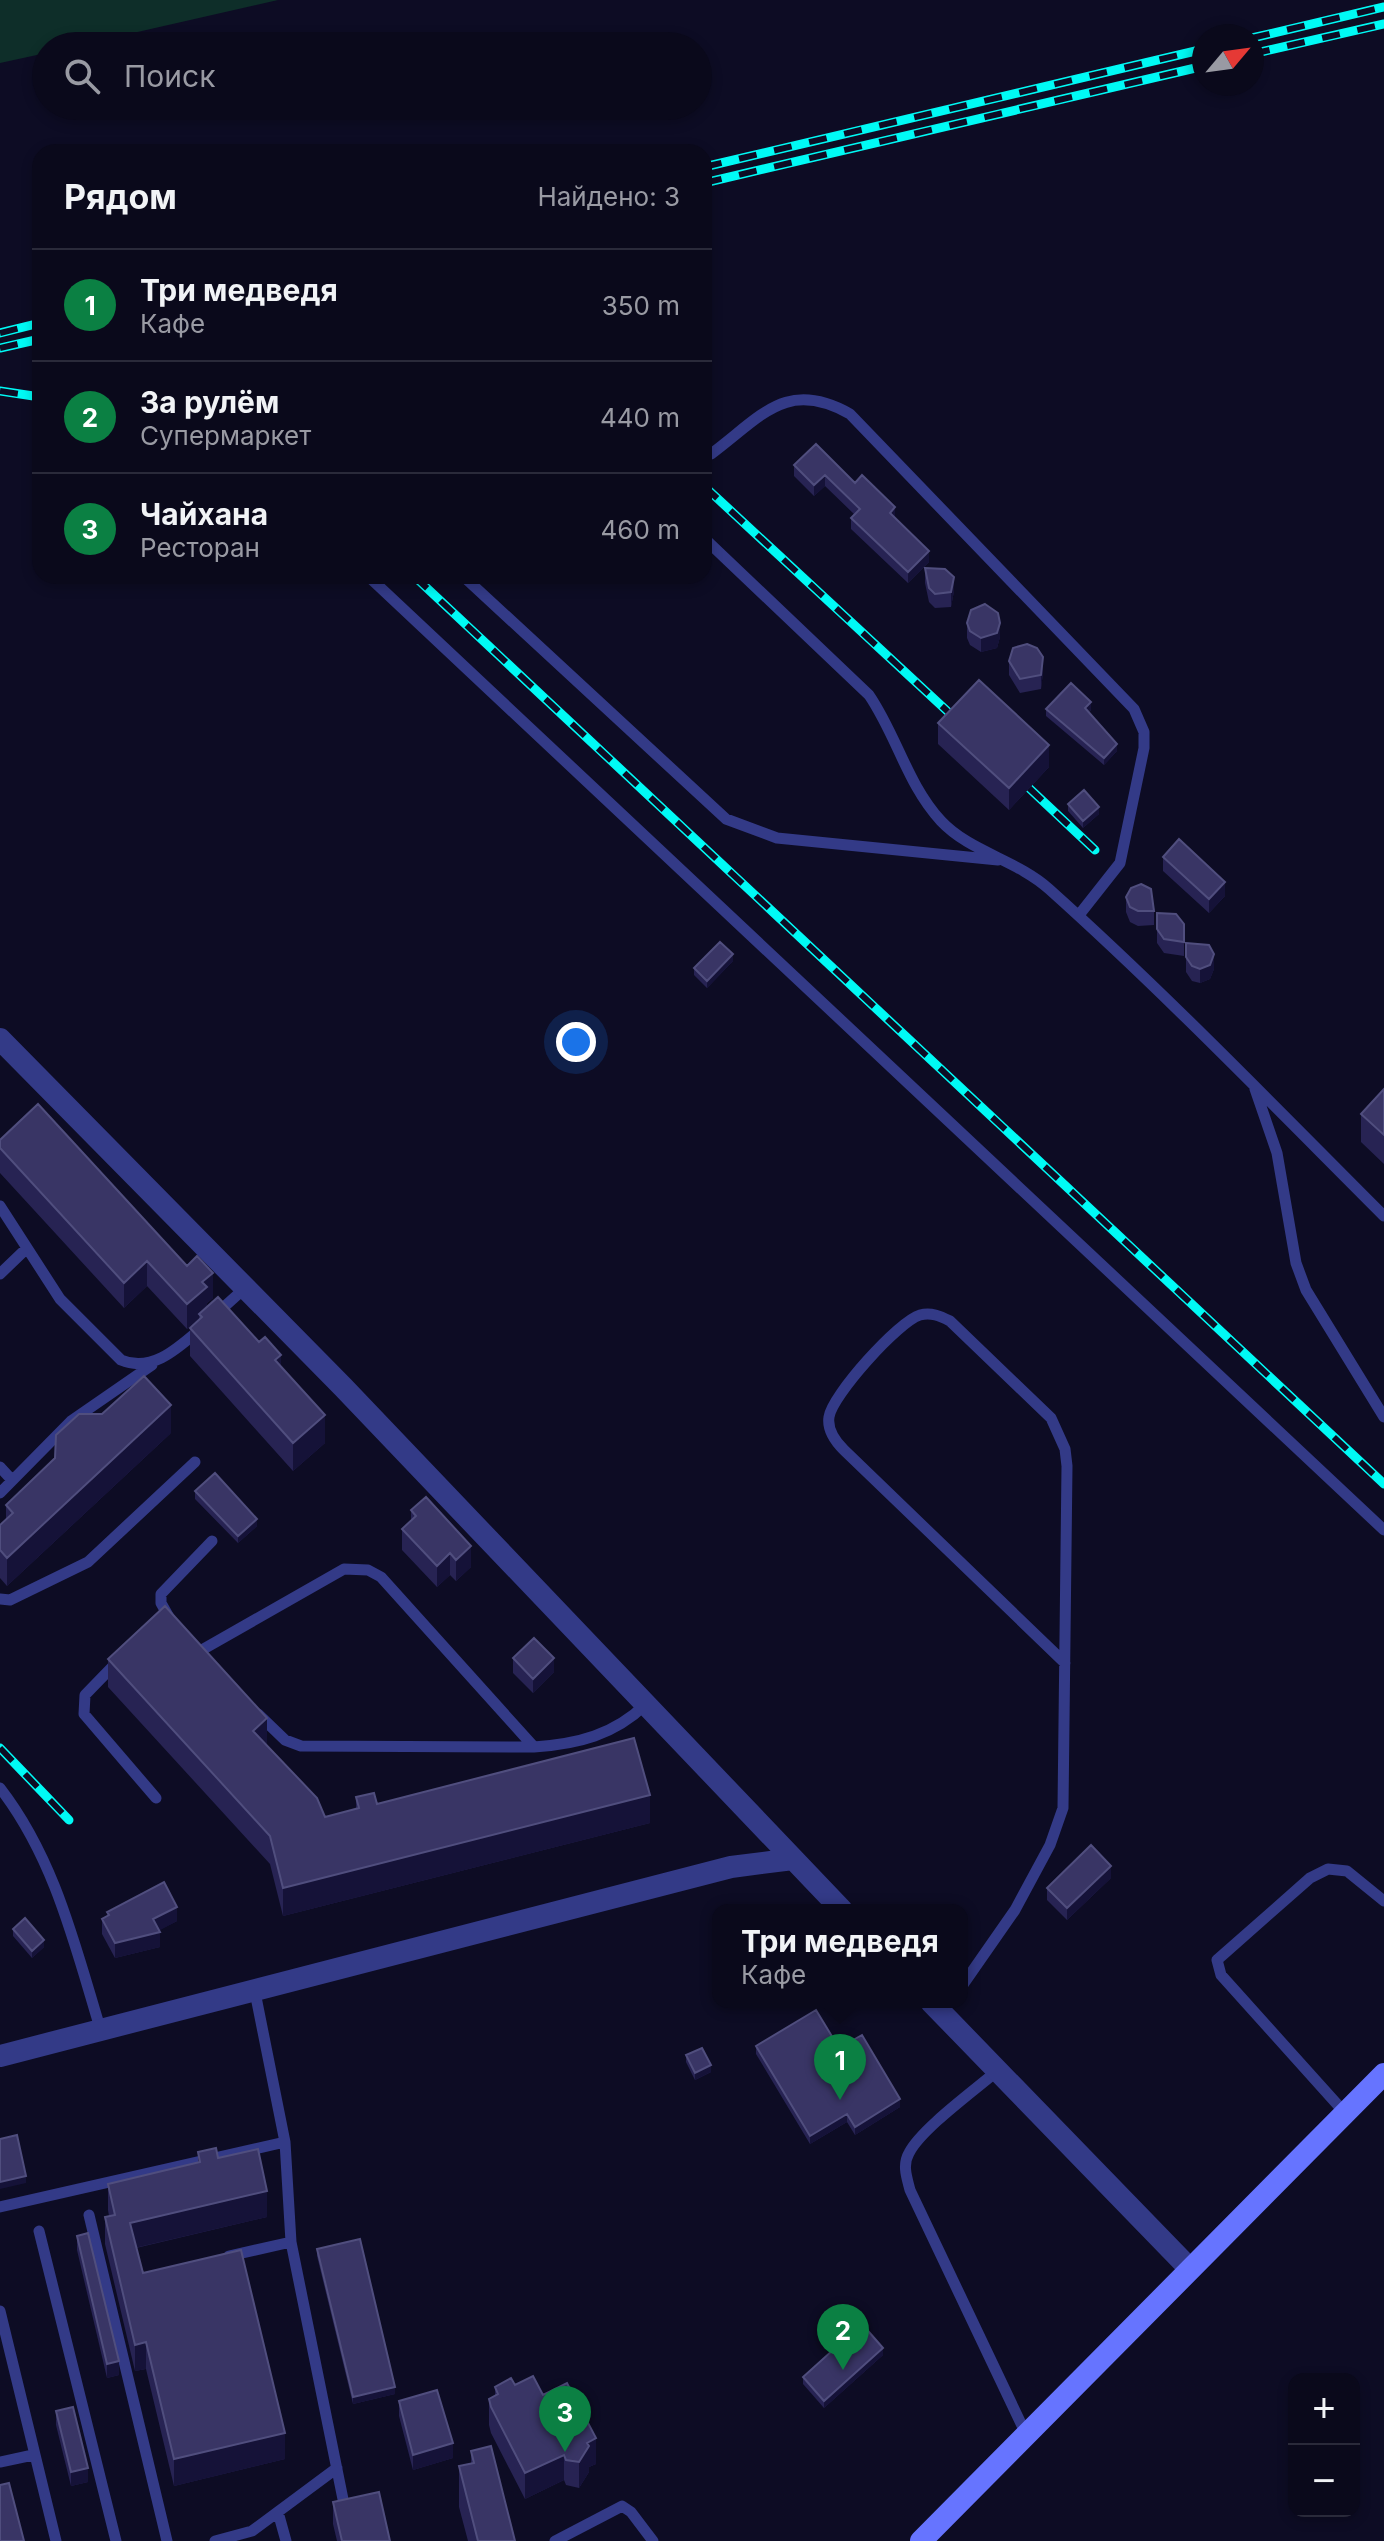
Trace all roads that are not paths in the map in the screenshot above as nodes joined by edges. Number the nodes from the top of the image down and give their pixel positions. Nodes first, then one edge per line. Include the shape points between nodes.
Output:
1 (712, 453) edge
2 (712, 546) edge
3 (377, 584) edge
4 (472, 584) edge
5 (1003, 860) junction
6 (1079, 915) junction
7 (0, 1039) edge
8 (1253, 1085) junction
9 (0, 1206) edge
10 (1384, 1216) edge
11 (27, 1248) junction
12 (0, 1274) edge
13 (245, 1288) junction
14 (162, 1358) junction
15 (1384, 1417) edge
16 (195, 1462) dead end
17 (0, 1467) edge
18 (11, 1479) junction
19 (0, 1493) edge
20 (1384, 1530) edge
21 (212, 1541) dead end
22 (0, 1599) edge
23 (167, 1615) junction
24 (156, 1625) edge
25 (191, 1642) junction
26 (123, 1656) edge
27 (210, 1662) edge
28 (1065, 1663) junction
29 (646, 1704) junction
30 (253, 1709) edge
31 (534, 1747) junction
32 (0, 1788) edge
33 (156, 1798) dead end
34 (793, 1859) junction
35 (1384, 1901) edge
36 (836, 1904) edge
37 (968, 1977) edge
38 (255, 1992) junction
39 (943, 2008) edge
40 (101, 2031) junction
41 (1, 2052) edge
42 (997, 2071) junction
43 (1384, 2074) edge
44 (1345, 2113) junction
45 (285, 2142) junction
46 (0, 2207) edge
47 (89, 2215) dead end
48 (39, 2231) dead end
49 (291, 2242) junction
50 (213, 2259) edge
51 (1190, 2269) junction
52 (0, 2311) edge
53 (1026, 2434) junction
54 (33, 2455) junction
55 (0, 2462) edge
56 (337, 2468) junction
57 (278, 2512) junction
58 (346, 2514) edge
59 (248, 2536) edge
60 (56, 2541) edge
61 (116, 2541) edge
62 (167, 2541) edge
63 (215, 2541) edge
64 (286, 2541) edge
65 (555, 2541) edge
66 (653, 2541) edge
67 (921, 2541) edge

1 - 6 lane via 790,400 818,399 850,414 1134,709 1144,748 1125,849 1112,877
2 - 5 lane via 869,695 884,716 913,784 942,823
3 - 20 lane
4 - 5 lane via 726,819 777,838
5 - 6 lane via 1043,884
6 - 8 lane
7 - 13 street
8 - 10 lane
8 - 15 lane via 1277,1153 1296,1263 1306,1290
9 - 11 lane
11 - 12 lane
11 - 14 lane via 60,1299 113,1354 134,1366
13 - 14 lane
13 - 29 street
14 - 18 lane via 71,1421
16 - 22 lane via 88,1562 10,1600
17 - 18 lane
18 - 19 lane
21 - 23 lane via 164,1588 161,1603
23 - 24 lane
23 - 25 lane
25 - 27 lane
25 - 31 lane via 344,1569 368,1570 381,1577
26 - 33 lane via 90,1686 82,1706 91,1726
28 - 28 lane via 844,1450 829,1427 841,1393 897,1331 922,1314 950,1321 1042,1407 1057,1431 1067,1466
28 - 37 lane via 1063,1808 1058,1828 1015,1910
29 - 31 lane via 605,1734
29 - 34 street
30 - 31 lane via 285,1740 301,1746
32 - 40 lane via 57,1889
34 - 36 street
34 - 38 street via 731,1867
35 - 44 lane via 1347,1871 1320,1872 1217,1960 1221,1975
38 - 40 street
38 - 45 lane
39 - 42 street
40 - 41 street
42 - 51 street
42 - 53 lane via 921,2137 908,2154 905,2170
43 - 44 main road
44 - 51 main road
45 - 46 lane
45 - 49 lane
47 - 62 lane
48 - 61 lane
49 - 50 lane
49 - 56 lane
51 - 53 main road
52 - 54 lane
53 - 67 main road
54 - 55 lane
54 - 60 lane
56 - 57 lane
56 - 58 lane
57 - 59 lane
57 - 64 lane
59 - 63 lane
65 - 66 lane via 622,2506

